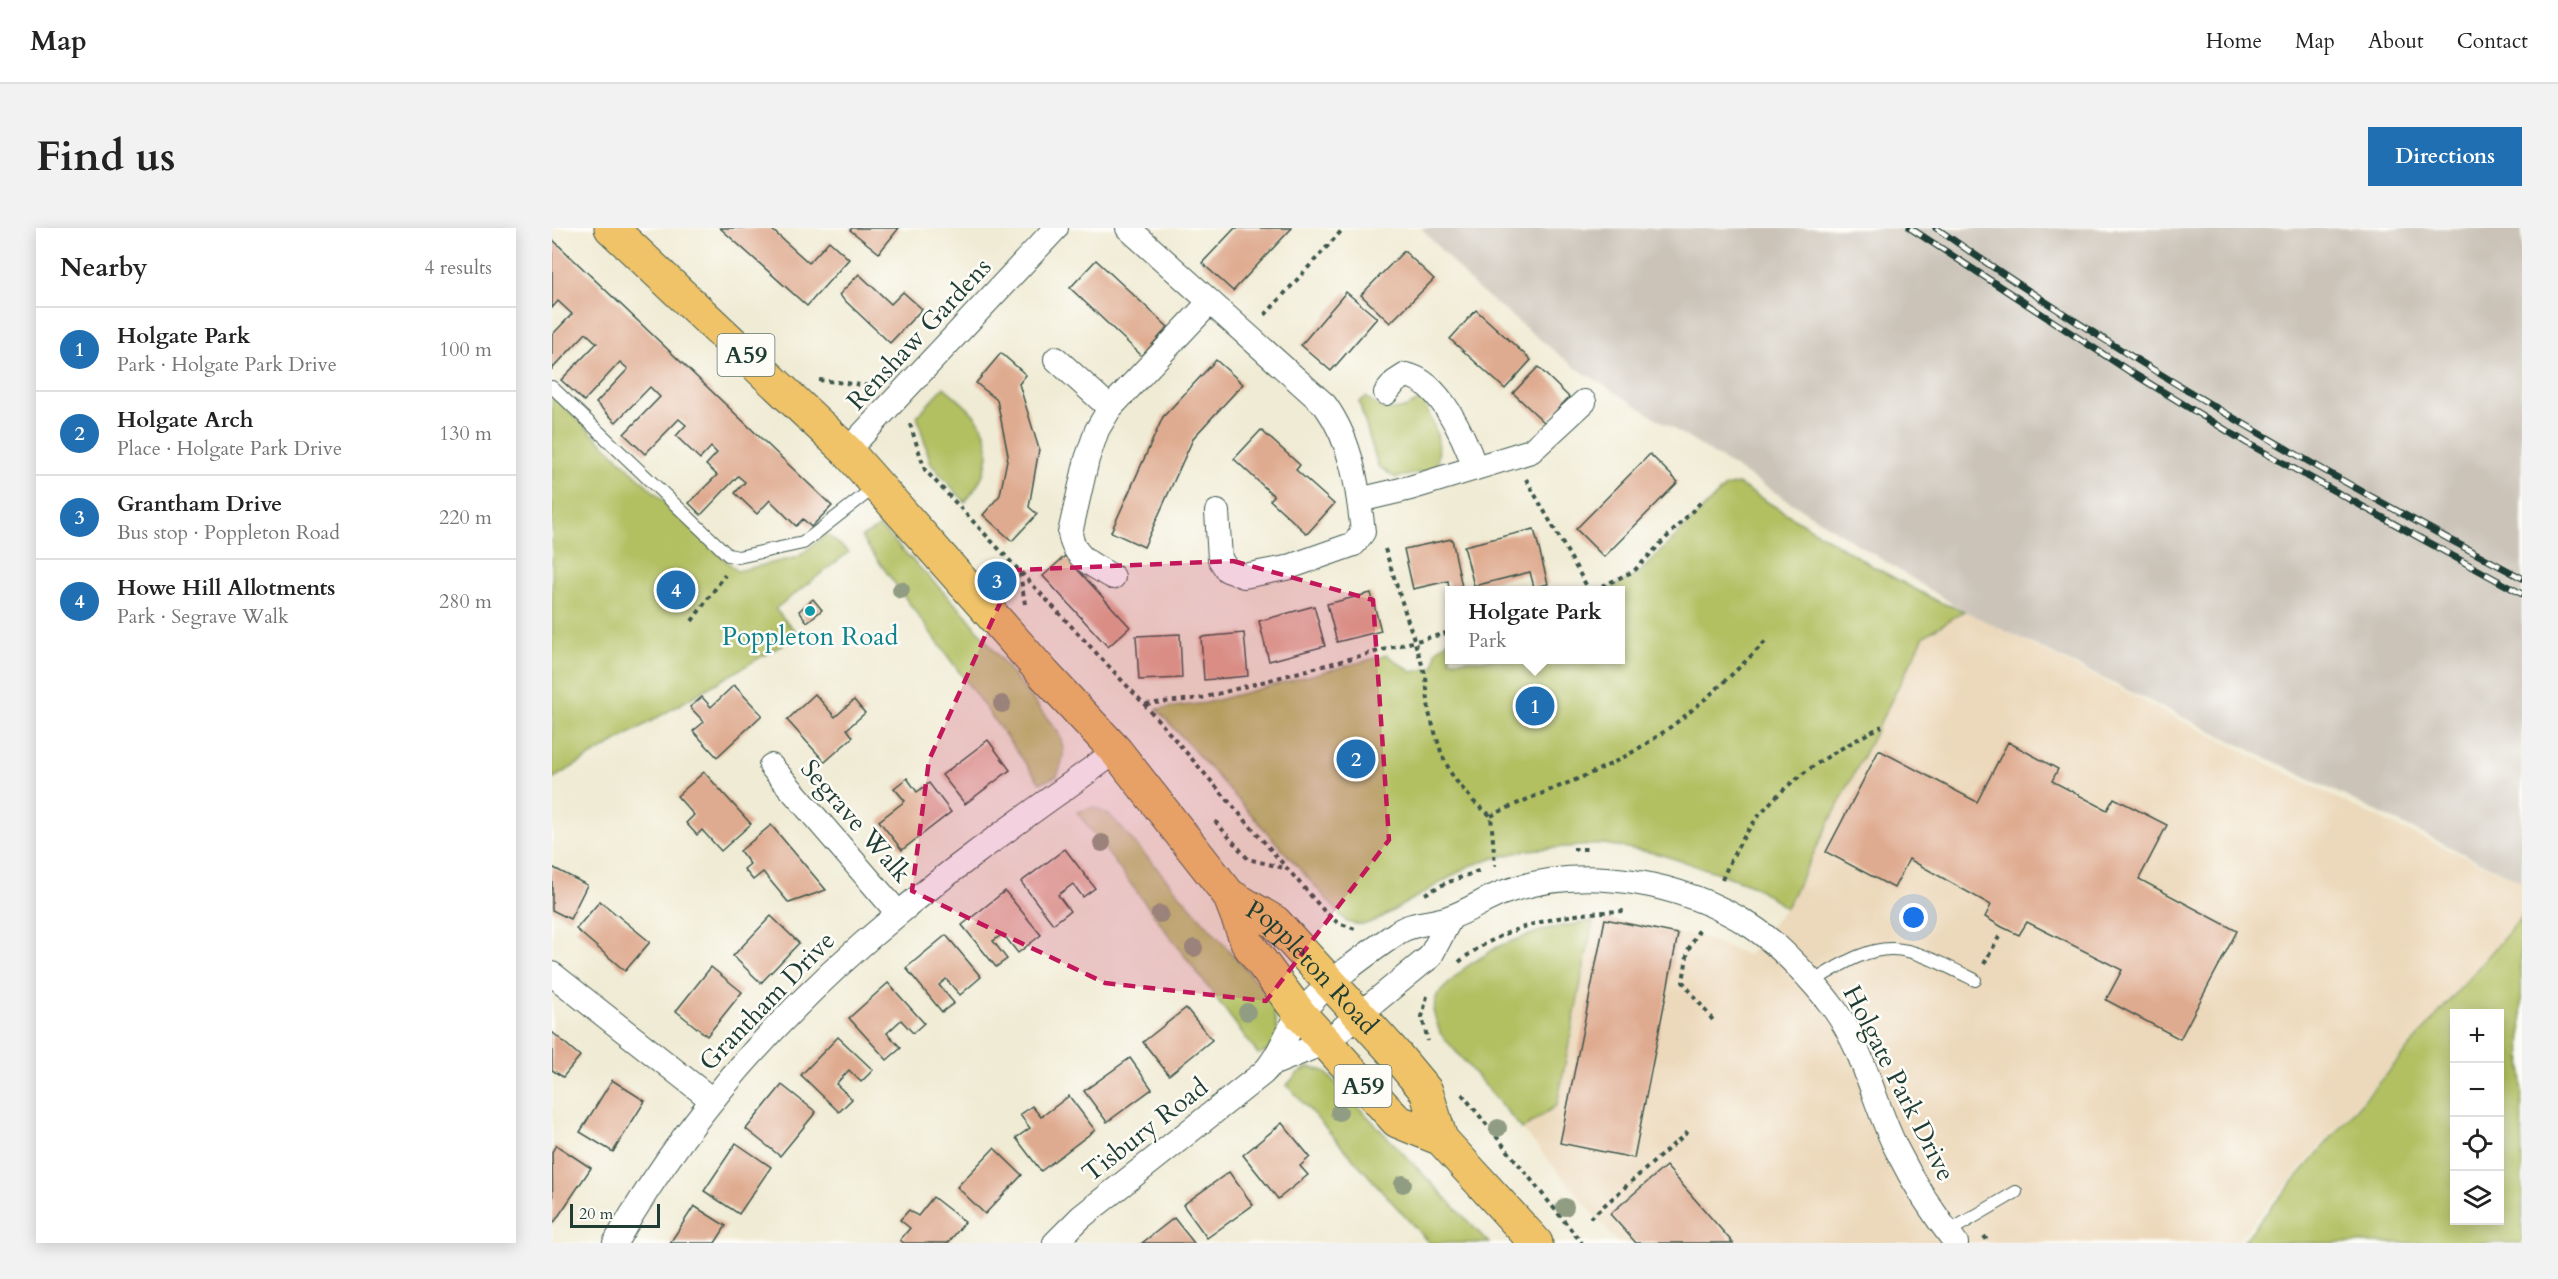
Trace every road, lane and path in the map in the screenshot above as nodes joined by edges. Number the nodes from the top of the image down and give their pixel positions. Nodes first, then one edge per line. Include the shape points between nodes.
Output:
1 (611, 228) edge
2 (1056, 228) edge
3 (1128, 228) edge
4 (1344, 228) edge
5 (1209, 303) junction
6 (1247, 336) junction
7 (1056, 359) dead end
8 (853, 383) dead end
9 (552, 387) edge
10 (1386, 393) dead end
11 (1584, 402) dead end
12 (894, 404) junction
13 (1110, 408) junction
14 (847, 451) junction
15 (1514, 459) junction
16 (1475, 468) junction
17 (877, 486) junction
18 (1359, 500) junction
19 (1703, 500) dead end
20 (1217, 512) dead end
21 (1384, 545) dead end
22 (738, 557) junction
23 (1113, 577) dead end
24 (1586, 586) edge
25 (1604, 586) edge
26 (692, 621) dead end
27 (1445, 633) edge
28 (1767, 640) dead end
29 (1414, 641) junction
30 (1145, 705) junction
31 (1882, 726) dead end
32 (1116, 751) junction
33 (771, 766) dead end
34 (1491, 816) junction
35 (1591, 849) dead end
36 (1568, 850) dead end
37 (1504, 863) dead end
38 (1495, 866) junction
39 (1290, 869) dead end
40 (1711, 877) dead end
41 (1722, 880) junction
42 (1731, 885) dead end
43 (1230, 895) junction
44 (1418, 898) dead end
45 (898, 913) junction
46 (1636, 913) dead end
47 (1451, 917) junction
48 (1693, 925) dead end
49 (1702, 927) dead end
50 (1696, 935) dead end
51 (2000, 935) dead end
52 (1456, 965) dead end
53 (552, 974) edge
54 (1976, 980) joint
55 (1813, 982) junction
56 (1331, 985) junction
57 (1300, 1014) junction
58 (1359, 1015) junction
59 (1715, 1023) dead end
60 (1424, 1027) dead end
61 (1326, 1042) junction
62 (1429, 1047) dead end
63 (1272, 1064) junction
64 (1455, 1085) dead end
65 (712, 1100) junction
66 (1691, 1129) dead end
67 (1441, 1139) junction
68 (1931, 1151) dead end
69 (2016, 1192) dead end
70 (1590, 1218) dead end
71 (1971, 1218) junction
72 (1952, 1238) edge
73 (615, 1243) edge
74 (1055, 1243) edge
75 (1536, 1243) edge
76 (1582, 1243) edge
77 (1989, 1243) edge

1 - 14 main road, Poppleton Road / A59
2 - 12 street, Renshaw Gardens
3 - 5 street
4 - 6 path
5 - 6 street
5 - 13 street
6 - 18 street via 1325,405 1336,421 1345,440
7 - 13 street
8 - 12 path via 868,384
9 - 22 lane via 728,555
10 - 16 street via 1407,375 1429,386 1465,439
11 - 15 street via 1531,451
12 - 14 street, Renshaw Gardens
12 - 30 path via 909,423 925,470
13 - 23 street via 1087,459 1070,533 1071,545 1080,557
14 - 17 main road, Poppleton Road / A59
15 - 16 street
15 - 24 path
16 - 18 street
17 - 22 lane via 803,543
17 - 32 main road, Poppleton Road / A59
18 - 20 street via 1363,532 1354,544 1286,568 1244,576 1227,570 1220,559
19 - 25 path via 1634,571
21 - 29 path
22 - 26 path
27 - 29 path
28 - 34 path via 1712,696 1665,732 1620,759
29 - 30 path via 1203,698
29 - 34 path via 1426,677 1430,713 1442,755 1453,777
30 - 39 path
31 - 41 path via 1807,768 1765,807 1734,850
32 - 43 main road, Poppleton Road / A59
32 - 45 street, Grantham Drive
33 - 45 street, Segrave Walk
34 - 38 path
35 - 36 path
37 - 38 path
38 - 44 path via 1446,882
40 - 41 path
41 - 42 path
43 - 56 main road, Poppleton Road / A59 via 1275,922
43 - 57 main road, Poppleton Road / A59 via 1248,944
45 - 65 street, Grantham Drive via 795,1008
46 - 52 path via 1596,912 1535,923 1503,936
47 - 55 street, Holgate Park Drive via 1509,890 1578,878 1615,879 1686,895 1752,927
47 - 56 street, Holgate Park Drive via 1400,930
47 - 58 street via 1430,957
48 - 49 path
50 - 59 path via 1688,950 1683,982
51 - 54 path
53 - 65 street
54 - 55 lane via 1903,948 1870,951 1849,959
55 - 72 street, Holgate Park Drive via 1837,1013 1861,1060 1897,1150
56 - 57 street, Holgate Park Drive
56 - 58 main road, Poppleton Road / A59
57 - 61 main road, Poppleton Road / A59
57 - 63 street, Tisbury Road
58 - 61 street, Tisbury Road
58 - 67 main road, Poppleton Road / A59 via 1426,1091
60 - 62 path
61 - 63 street, Tisbury Road
61 - 67 main road, Poppleton Road / A59 via 1397,1121
63 - 74 street, Tisbury Road
64 - 76 path
65 - 73 street, Grantham Drive
66 - 70 path
67 - 75 main road, Poppleton Road / A59
68 - 71 path
69 - 71 lane
71 - 72 lane
71 - 77 path

